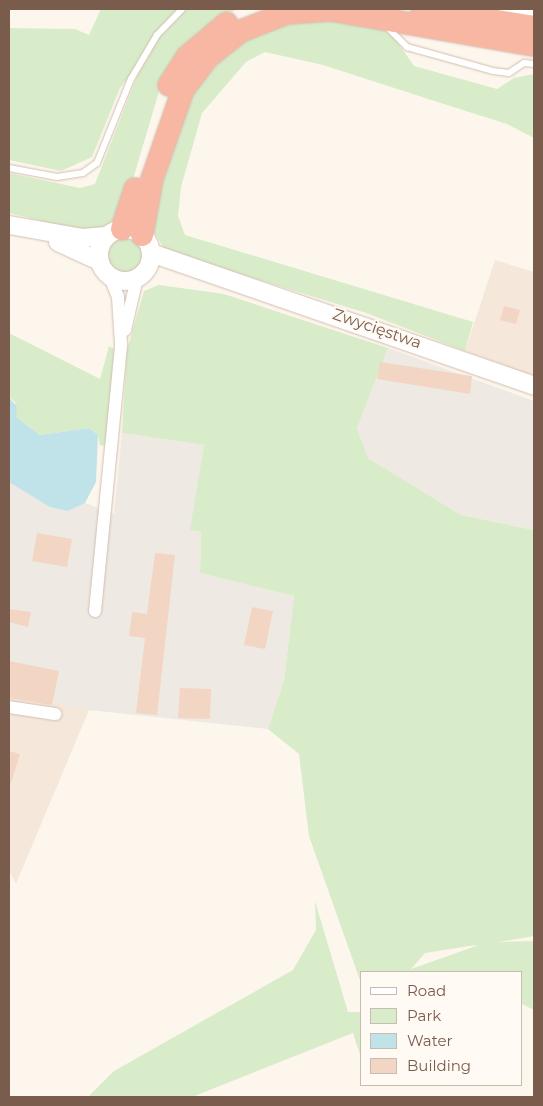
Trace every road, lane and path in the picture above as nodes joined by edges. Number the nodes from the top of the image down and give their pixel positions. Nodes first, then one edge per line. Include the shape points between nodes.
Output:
1 (182, 9) edge
2 (254, 9) edge
3 (422, 9) edge
4 (499, 9) edge
5 (534, 11) edge
6 (384, 23) dead end
7 (534, 27) edge
8 (534, 45) edge
9 (534, 64) edge
10 (9, 168) edge
11 (9, 225) edge
12 (33, 231) junction
13 (130, 238) junction
14 (99, 261) junction
15 (141, 276) junction
16 (110, 277) junction
17 (217, 279) junction
18 (121, 344) junction
19 (534, 386) edge
20 (94, 611) dead end
21 (9, 707) edge
22 (55, 714) dead end

1 - 10 lane via 157,35 130,79 97,163 83,173 57,177
2 - 13 highway via 202,42 175,74 152,124
3 - 7 highway
4 - 5 lane
6 - 9 lane via 407,47 493,71 509,73 524,63
8 - 13 highway via 331,10 287,13 241,30 207,58 183,90
11 - 12 main road, Zwycięstwa
12 - 13 main road, Zwycięstwa
12 - 14 main road, Zwycięstwa
13 - 14 main road
13 - 15 main road
13 - 17 main road, Zwycięstwa
14 - 16 main road
15 - 16 main road, Zwycięstwa via 122,281
15 - 17 main road, Zwycięstwa
15 - 18 street
16 - 18 street via 118,298
17 - 19 main road, Zwycięstwa via 312,306
18 - 20 street
21 - 22 street

